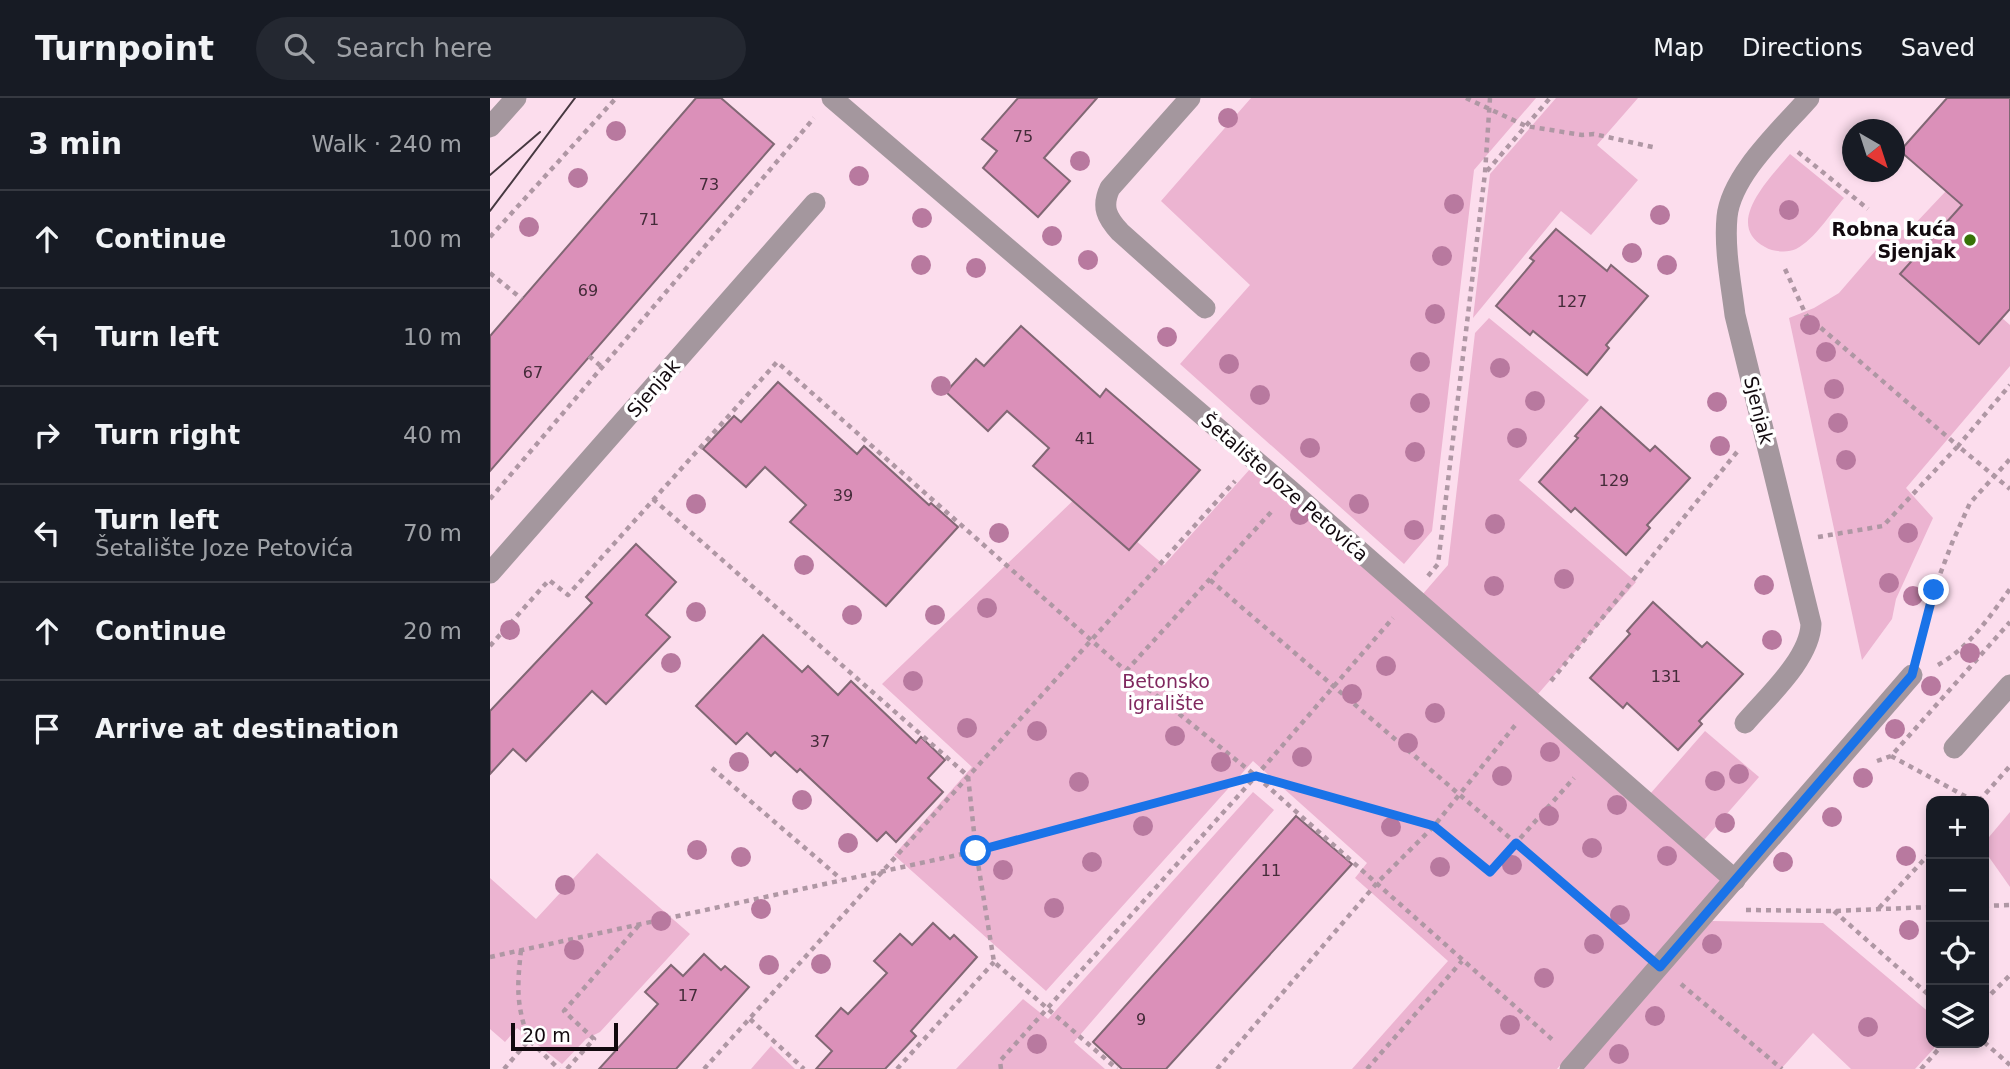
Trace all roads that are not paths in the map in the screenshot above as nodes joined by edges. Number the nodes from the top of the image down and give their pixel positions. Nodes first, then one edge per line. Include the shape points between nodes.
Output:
1 (516, 98) edge
2 (1190, 98) edge
3 (1809, 98) edge
4 (827, 103) edge
5 (490, 127) edge
6 (815, 203) dead end
7 (1205, 307) dead end
8 (490, 573) edge
9 (1912, 675) road end
10 (2010, 685) edge
11 (1745, 723) dead end
12 (1954, 748) dead end
13 (1735, 880) junction
14 (1574, 1065) edge

1 - 5 street
2 - 7 street via 1110,188 1104,209 1120,232
3 - 11 street, Sjenjak via 1745,175 1727,215 1735,315 1811,624 1811,636 1793,667
4 - 13 street, Šetalište Joze Petovića via 1255,460
6 - 8 street, Sjenjak
9 - 13 street
10 - 12 street
13 - 14 street

